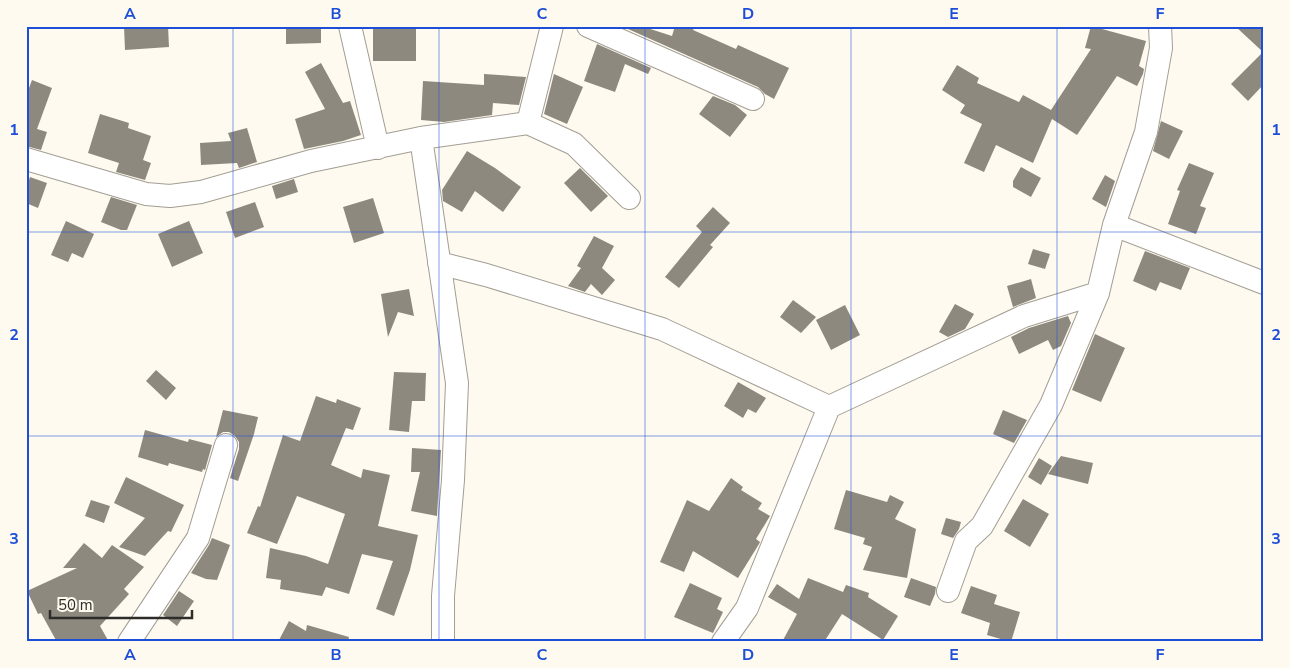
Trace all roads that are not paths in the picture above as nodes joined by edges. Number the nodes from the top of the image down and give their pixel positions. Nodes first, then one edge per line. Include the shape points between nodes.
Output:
1 (350, 26) edge
2 (552, 26) edge
3 (588, 26) edge
4 (1160, 26) edge
5 (753, 99) dead end
6 (528, 123) junction
7 (421, 138) junction
8 (378, 148) junction
9 (26, 159) edge
10 (629, 198) dead end
11 (1114, 225) junction
12 (439, 263) junction
13 (1264, 284) edge
14 (1098, 293) junction
15 (829, 407) junction
16 (226, 445) dead end
17 (948, 590) dead end
18 (129, 642) edge
19 (443, 642) edge
20 (723, 642) edge

1 - 8 street
2 - 6 street
3 - 5 street
4 - 11 street via 1161,48 1146,132
6 - 7 street
6 - 10 street via 574,144
7 - 8 street
7 - 12 street
8 - 9 street via 311,161 201,192 170,196 146,194
11 - 13 street
11 - 14 street
12 - 15 street via 662,330
12 - 19 street via 457,383
14 - 15 street via 1024,316
14 - 17 street via 1051,405 982,526 966,541
15 - 20 street via 747,608
16 - 18 street via 198,538

